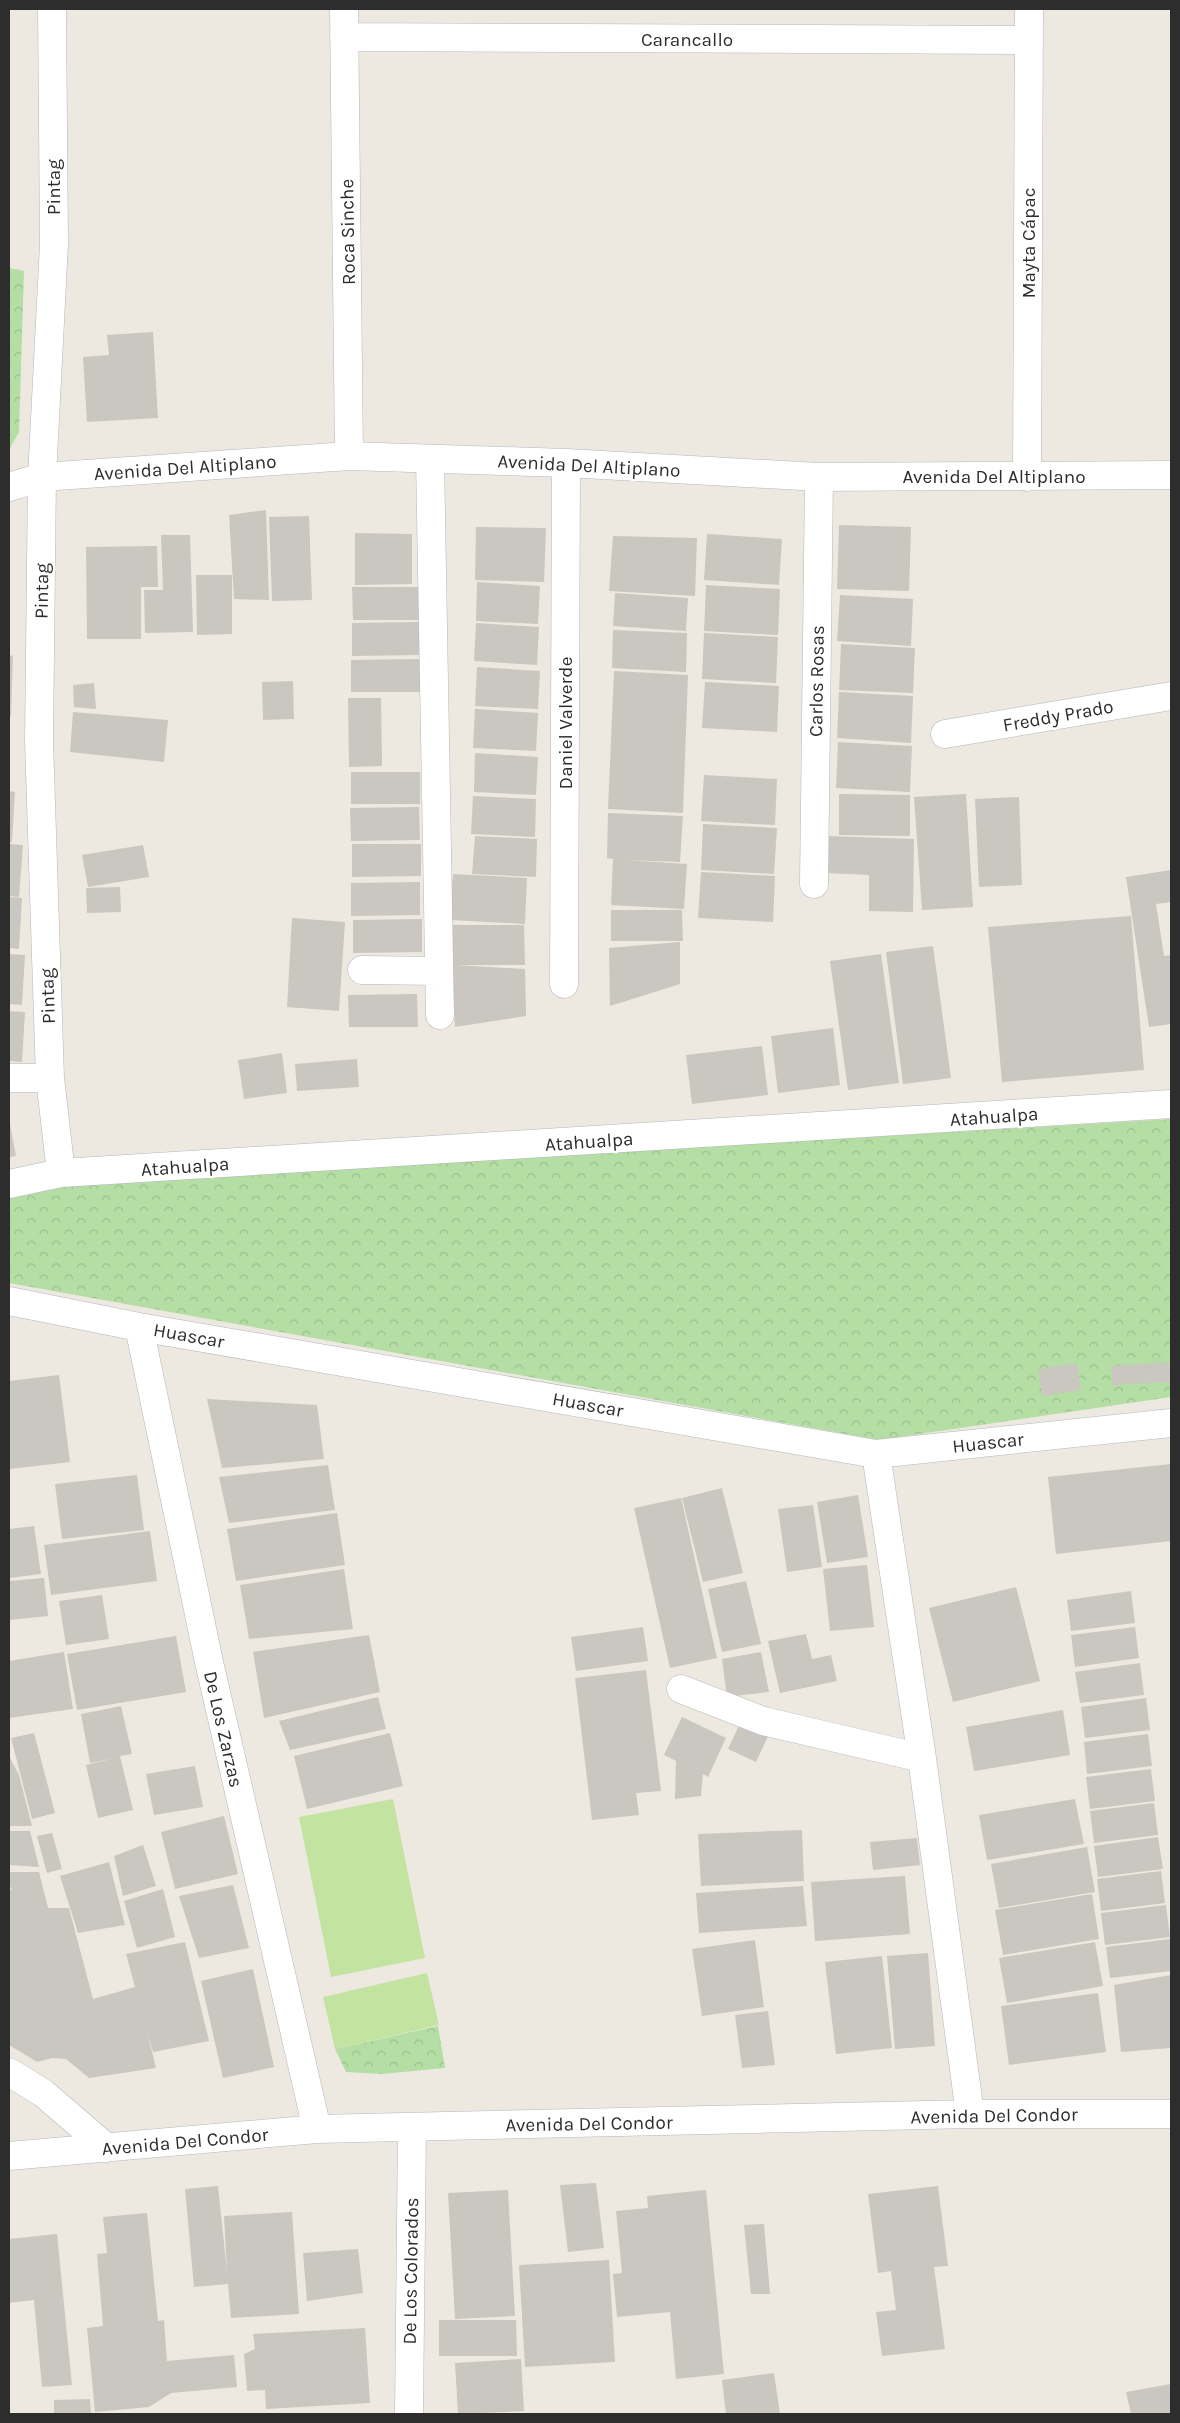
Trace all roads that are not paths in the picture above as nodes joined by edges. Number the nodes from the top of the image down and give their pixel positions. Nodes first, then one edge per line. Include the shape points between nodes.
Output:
1 (52, 9) edge
2 (344, 9) edge
3 (1029, 9) edge
4 (344, 37) junction
5 (1029, 40) junction
6 (349, 456) junction
7 (430, 459) junction
8 (566, 463) junction
9 (1171, 475) edge
10 (42, 477) junction
11 (819, 477) junction
12 (1027, 477) junction
13 (9, 487) edge
14 (1171, 696) edge
15 (945, 734) dead end
16 (814, 884) dead end
17 (362, 970) dead end
18 (438, 971) junction
19 (564, 984) dead end
20 (440, 1015) dead end
21 (9, 1078) edge
22 (50, 1078) junction
23 (1171, 1104) edge
24 (61, 1173) junction
25 (9, 1184) edge
26 (9, 1301) edge
27 (138, 1327) junction
28 (1171, 1423) edge
29 (876, 1454) junction
30 (681, 1689) dead end
31 (922, 1758) junction
32 (9, 2072) edge
33 (970, 2114) junction
34 (1171, 2114) edge
35 (412, 2128) junction
36 (317, 2129) junction
37 (107, 2148) junction
38 (9, 2156) edge
39 (409, 2414) edge

1 - 10 street, Pintag via 54,244
2 - 4 street, Roca Sinche
3 - 5 street, Mayta Cápac
4 - 5 street, Carancallo
4 - 6 street, Roca Sinche
5 - 12 street, Mayta Cápac
6 - 7 street, Avenida Del Altiplano
6 - 10 street, Avenida Del Altiplano
7 - 8 street, Avenida Del Altiplano
7 - 18 street
8 - 11 street, Avenida Del Altiplano
8 - 19 street, Daniel Valverde
9 - 12 street, Avenida Del Altiplano
10 - 13 street, Avenida Del Altiplano
10 - 22 street, Pintag via 39,741
11 - 12 street, Avenida Del Altiplano
11 - 16 street, Carlos Rosas
14 - 15 street, Freddy Prado
17 - 18 street
18 - 20 street
21 - 22 street
22 - 24 street, Pintag
23 - 24 street, Atahualpa
24 - 25 street, Atahualpa
26 - 27 street, Huascar
27 - 29 street, Huascar
27 - 36 street, De Los Zarzas via 209,1662
28 - 29 street, Huascar
29 - 31 street
30 - 31 street via 763,1722
31 - 33 street
32 - 37 street via 43,2093
33 - 34 street, Avenida Del Condor
33 - 35 street, Avenida Del Condor
35 - 36 street, Avenida Del Condor
35 - 39 street, De Los Colorados
36 - 37 street, Avenida Del Condor
37 - 38 street, Avenida Del Condor

